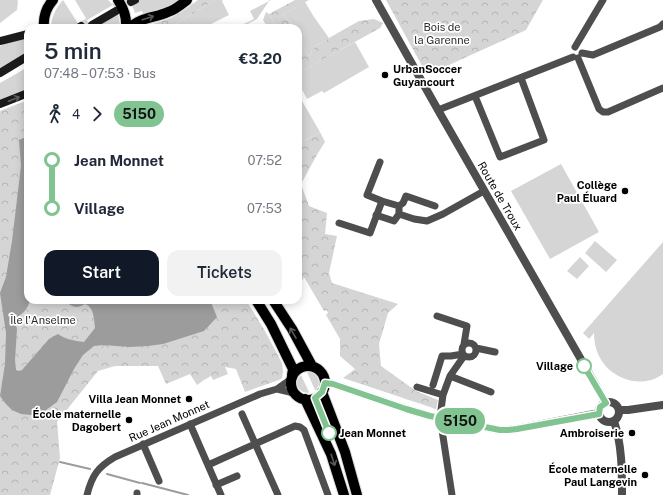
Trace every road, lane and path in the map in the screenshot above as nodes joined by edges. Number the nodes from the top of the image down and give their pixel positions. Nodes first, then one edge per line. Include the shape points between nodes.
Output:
1 (188, 0) edge
2 (376, 0) edge
3 (603, 0) edge
4 (50, 2) edge
5 (116, 6) edge
6 (44, 23) edge
7 (91, 23) tunnel mouth
8 (127, 24) edge
9 (134, 24) edge
10 (663, 24) edge
11 (24, 35) edge
12 (0, 41) edge
13 (578, 56) junction
14 (24, 58) edge
15 (24, 63) edge
16 (0, 73) edge
17 (0, 77) edge
18 (521, 78) junction
19 (663, 88) edge
20 (24, 95) edge
21 (475, 96) junction
22 (0, 104) edge
23 (438, 110) junction
24 (380, 162) dead end
25 (484, 191) junction
26 (382, 201) junction
27 (399, 206) junction
28 (435, 206) dead end
29 (399, 214) junction
30 (376, 215) junction
31 (339, 223) dead end
32 (258, 304) edge
33 (276, 304) edge
34 (437, 316) dead end
35 (464, 344) junction
36 (476, 348) junction
37 (495, 352) dead end
38 (463, 355) junction
39 (312, 366) junction
40 (450, 376) junction
41 (292, 377) junction
42 (433, 385) dead end
43 (416, 387) dead end
44 (323, 388) junction
45 (277, 389) junction
46 (491, 392) dead end
47 (294, 393) junction
48 (443, 395) junction
49 (305, 400) junction
50 (606, 403) junction
51 (663, 405) edge
52 (619, 410) junction
53 (242, 414) dead end
54 (599, 414) junction
55 (440, 418) junction
56 (614, 420) junction
57 (190, 424) junction
58 (143, 444) junction
59 (256, 444) junction
60 (208, 465) junction
61 (237, 476) dead end
62 (159, 481) dead end
63 (216, 485) junction
64 (87, 495) edge
65 (221, 495) edge
66 (278, 495) edge
67 (328, 495) edge
68 (344, 495) edge
69 (357, 495) edge
70 (452, 495) edge
71 (622, 495) edge

9 -> 1 main road via 169,12
2 - 23 street, Route de Troux
3 - 13 street via 575,47 580,48
4 - 6 main road
5 - 7 main road
5 - 8 main road via 122,6
10 - 13 street via 593,55
11 - 12 main road
13 - 18 street
13 - 19 street via 599,109 603,112
14 - 16 main road
15 - 17 main road
18 - 21 street
18 - 21 street via 544,140 500,157
22 -> 20 main road
21 - 23 street
23 - 25 street, Route de Troux
24 - 26 street via 367,195
25 - 29 street via 427,221
25 - 50 street, Route de Troux
26 - 27 street
26 - 30 street
27 - 28 street via 406,196
27 - 29 street
29 - 30 street via 394,221
30 - 31 street via 370,233
32 - 41 main road via 293,369
39 -> 33 main road
34 - 35 street via 467,326
35 - 36 street via 473,343
35 - 38 street
36 - 37 street
36 - 38 street via 473,356
38 - 40 street
38 - 42 street via 442,356
39 - 41 main road via 300,367
39 - 44 main road via 324,377
40 - 46 street
40 - 48 street
41 - 45 street, Rue Jean Monnet
41 - 47 main road
43 - 48 street
44 - 49 main road via 315,398
44 - 55 street via 333,384
44 - 69 main road
45 - 47 street
45 - 57 street, Rue Jean Monnet
47 - 49 main road
48 - 55 street
49 -> 68 main road via 330,454
50 - 52 street via 614,403
50 - 54 street via 600,407
51 - 52 street
52 - 56 street
53 - 59 street
54 - 55 street via 508,430
54 - 56 street via 604,420
55 - 70 street
56 - 71 street via 621,460
57 - 58 street, Rue Jean Monnet
57 - 60 street
58 - 62 street
58 - 64 street, Rue Jean Monnet via 115,457 98,469
59 - 60 street
59 - 66 street
59 - 67 street via 295,426 300,427 304,430
60 - 63 street
61 - 63 street
63 - 65 street

